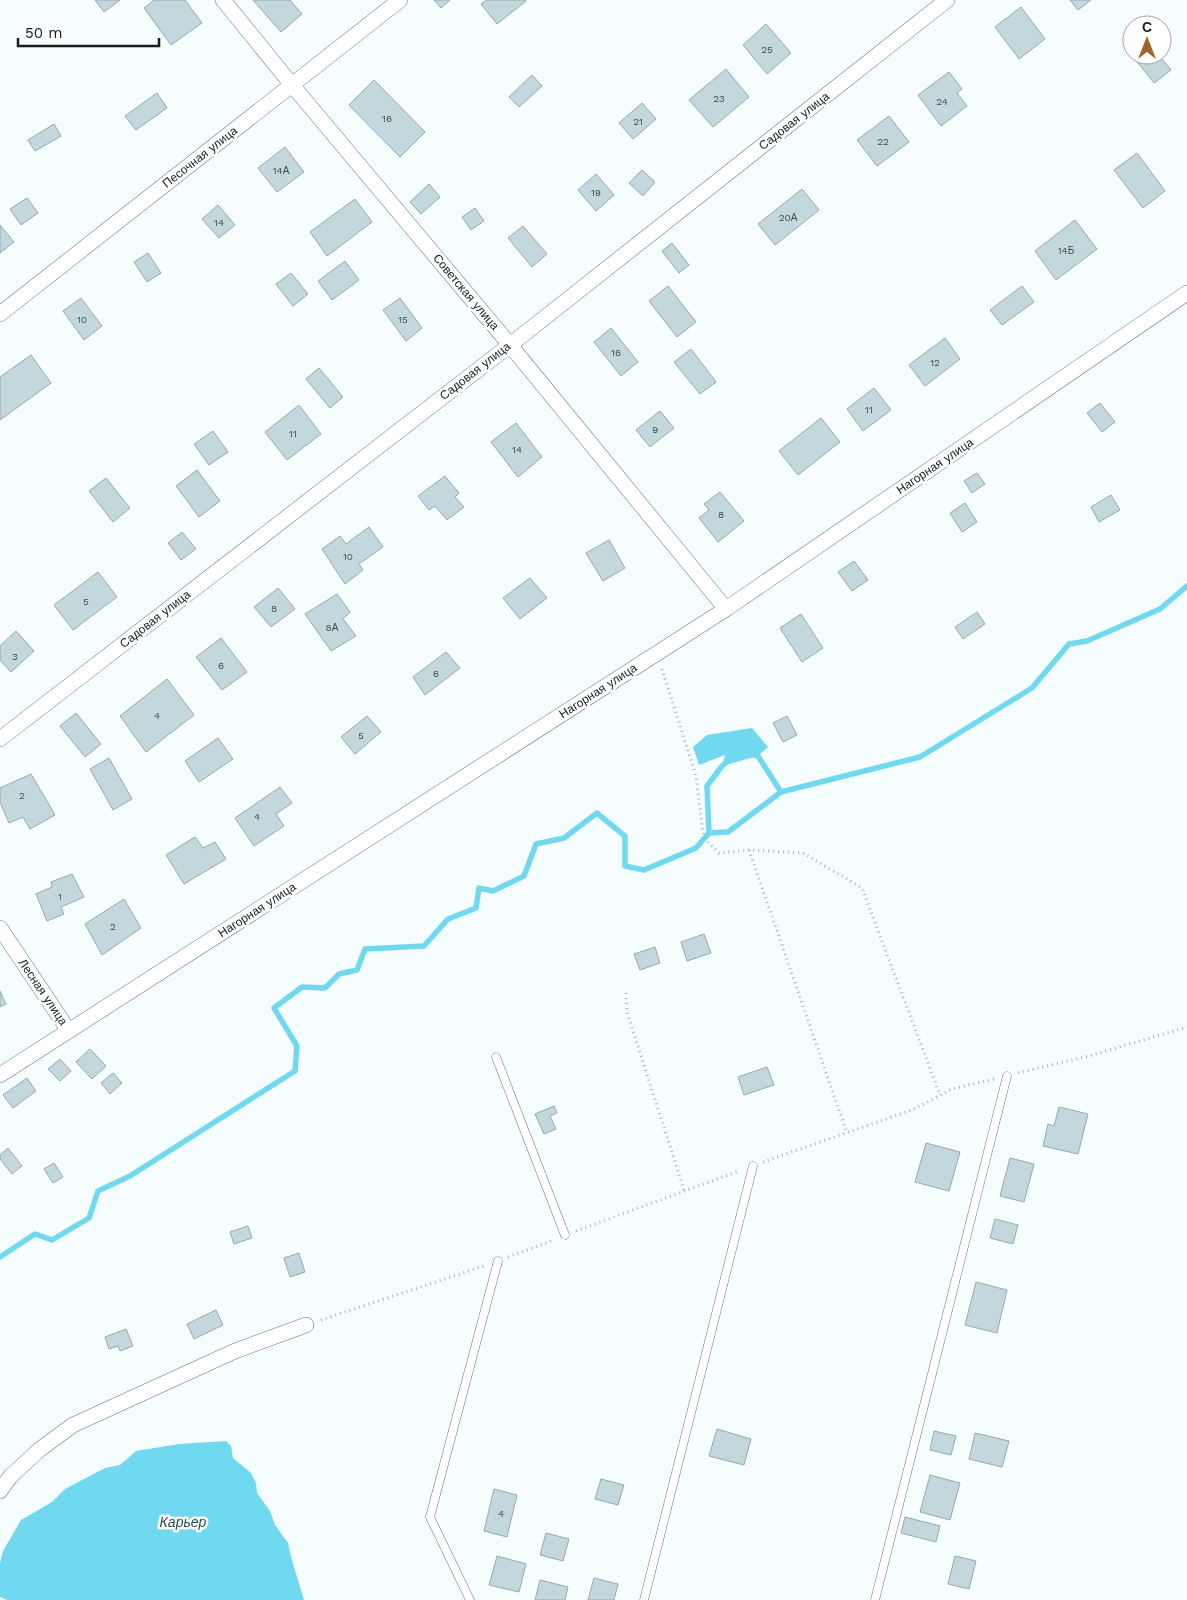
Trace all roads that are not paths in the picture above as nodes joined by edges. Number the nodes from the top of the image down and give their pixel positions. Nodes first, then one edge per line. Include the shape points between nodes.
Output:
1 (223, 0) edge
2 (400, 0) edge
3 (947, 0) edge
4 (292, 85) junction
5 (1187, 293) edge
6 (0, 314) edge
7 (510, 345) junction
8 (726, 609) junction
9 (0, 739) edge
10 (0, 928) edge
11 (69, 1031) junction
12 (496, 1057) dead end
13 (0, 1075) edge
14 (1007, 1076) dead end
15 (753, 1166) dead end
16 (565, 1235) dead end
17 (498, 1261) dead end
18 (306, 1325) dead end
19 (0, 1491) edge
20 (470, 1600) edge
21 (644, 1600) edge
22 (875, 1600) edge

1 - 4 street, Советская улица
2 - 4 street, Песочная улица
3 - 7 street, Садовая улица
4 - 6 street, Песочная улица
4 - 7 street, Советская улица
5 - 8 street, Нагорная улица
7 - 8 street, Советская улица
7 - 9 street, Садовая улица
8 - 11 street, Нагорная улица
10 - 11 street, Лесная улица
11 - 13 street, Нагорная улица
12 - 16 lane
14 - 22 lane
15 - 21 lane
17 - 20 lane via 430,1517
18 - 19 street via 235,1351 73,1425 39,1450

